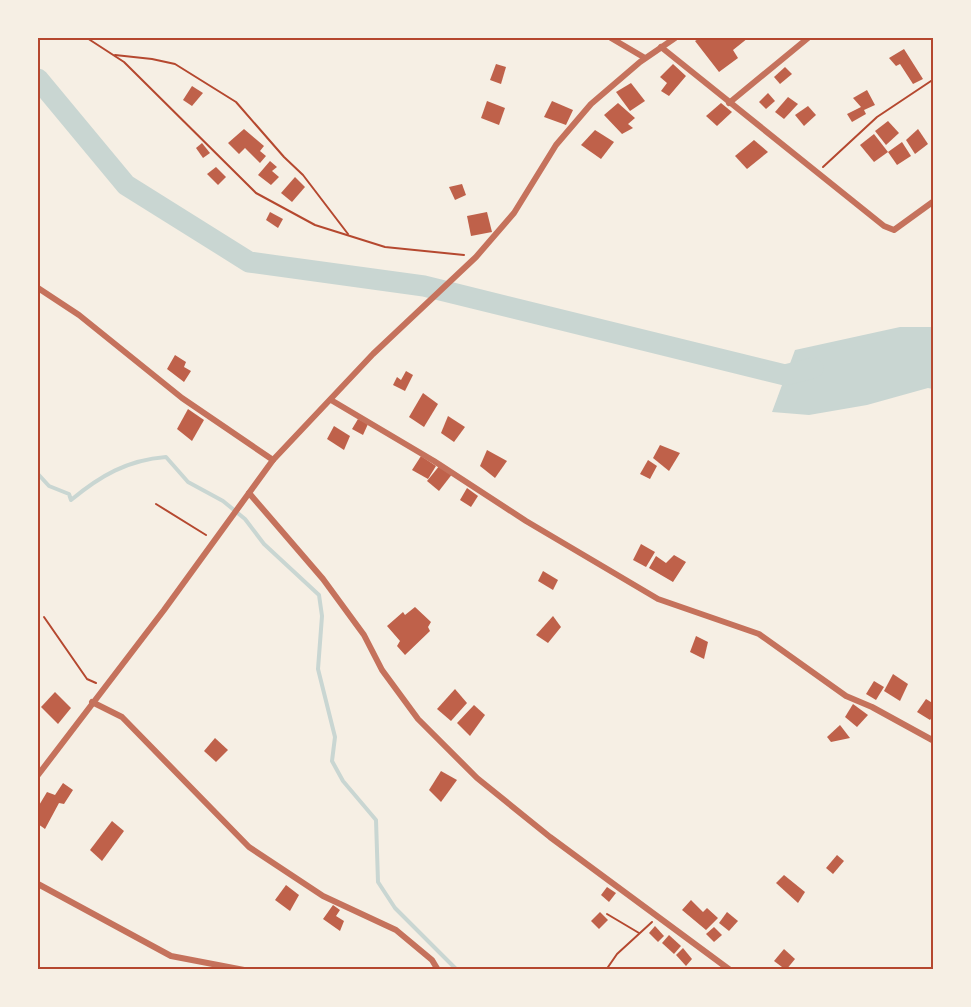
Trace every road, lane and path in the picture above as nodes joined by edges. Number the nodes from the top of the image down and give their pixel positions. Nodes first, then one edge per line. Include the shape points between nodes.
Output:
1 (87, 38) edge
2 (611, 38) edge
3 (675, 38) edge
4 (808, 38) edge
5 (662, 47) junction
6 (113, 55) junction
7 (645, 58) junction
8 (933, 79) edge
9 (729, 103) junction
10 (818, 172) junction
11 (933, 201) edge
12 (350, 236) junction
13 (476, 257) junction
14 (38, 288) edge
15 (331, 400) junction
16 (273, 460) junction
17 (249, 493) junction
18 (156, 504) dead end
19 (214, 540) junction
20 (44, 617) dead end
21 (104, 686) junction
22 (92, 702) junction
23 (933, 741) edge
24 (38, 775) edge
25 (38, 884) edge
26 (607, 914) dead end
27 (657, 915) junction
28 (639, 933) junction
29 (244, 969) edge
30 (438, 969) edge
31 (606, 969) edge
32 (730, 969) edge

1 - 6 path
2 - 7 street
3 - 5 street
4 - 9 street
5 - 7 street
5 - 9 street
6 - 12 path via 256,193 315,225
6 - 12 path via 175,64 236,102 303,175
7 - 13 street via 591,104 556,146 513,213
8 - 10 path via 878,117
9 - 10 street
10 - 11 street via 894,230
12 - 13 path via 385,247
13 - 15 street via 373,354
14 - 16 street via 79,315 182,398
15 - 16 street
15 - 23 street via 658,599 759,634 846,696
16 - 17 street
17 - 19 street
17 - 27 street via 323,579 418,719 477,778
18 - 19 path
19 - 21 street
20 - 21 path via 87,679
21 - 22 street
22 - 24 street
22 - 30 street via 122,717 249,847 323,896 396,930
25 - 29 street via 171,956
26 - 28 path
27 - 28 path
27 - 32 street
28 - 31 path

